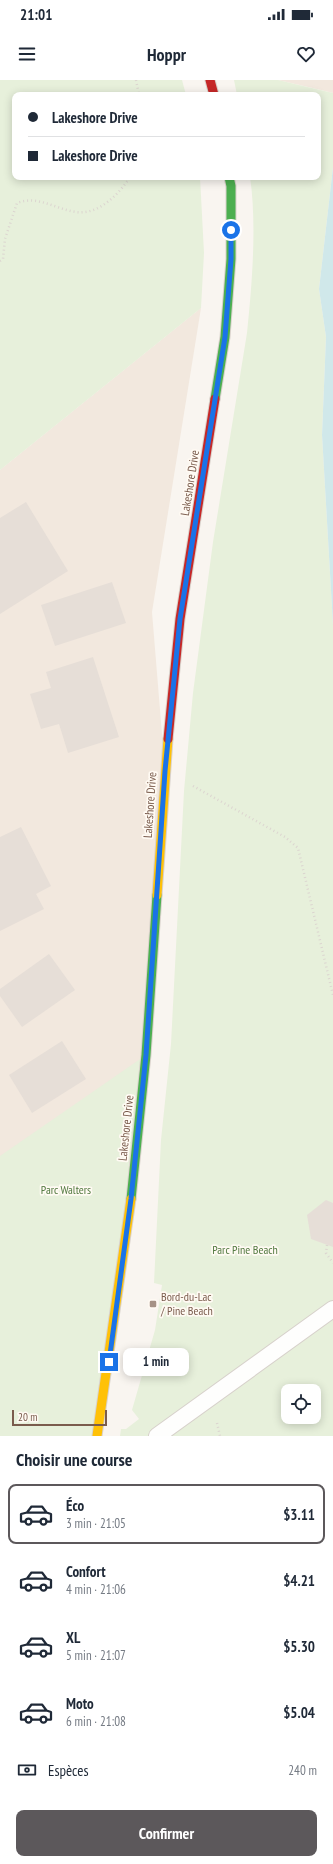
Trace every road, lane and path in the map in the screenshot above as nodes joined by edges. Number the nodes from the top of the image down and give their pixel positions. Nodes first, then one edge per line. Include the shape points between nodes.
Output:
1 (136, 80) edge
2 (210, 80) edge
3 (138, 92) edge
4 (213, 92) edge
5 (128, 180) edge
6 (230, 180) edge
7 (0, 261) edge
8 (165, 771) junction
9 (333, 995) edge
10 (327, 1245) dead end
11 (333, 1263) edge
12 (333, 1309) edge
13 (97, 1436) edge
14 (157, 1436) edge

1 - 3 path
2 - 4 street
5 - 7 path via 109,202 87,211 77,212 41,201 25,200 17,203 5,239 3,259
6 - 8 street, Lakeshore Drive via 231,259 225,337 180,619
8 - 9 path via 285,837 298,848
8 - 13 street, Lakeshore Drive via 146,1055 131,1199
10 - 11 path via 326,1253
12 - 14 lane

